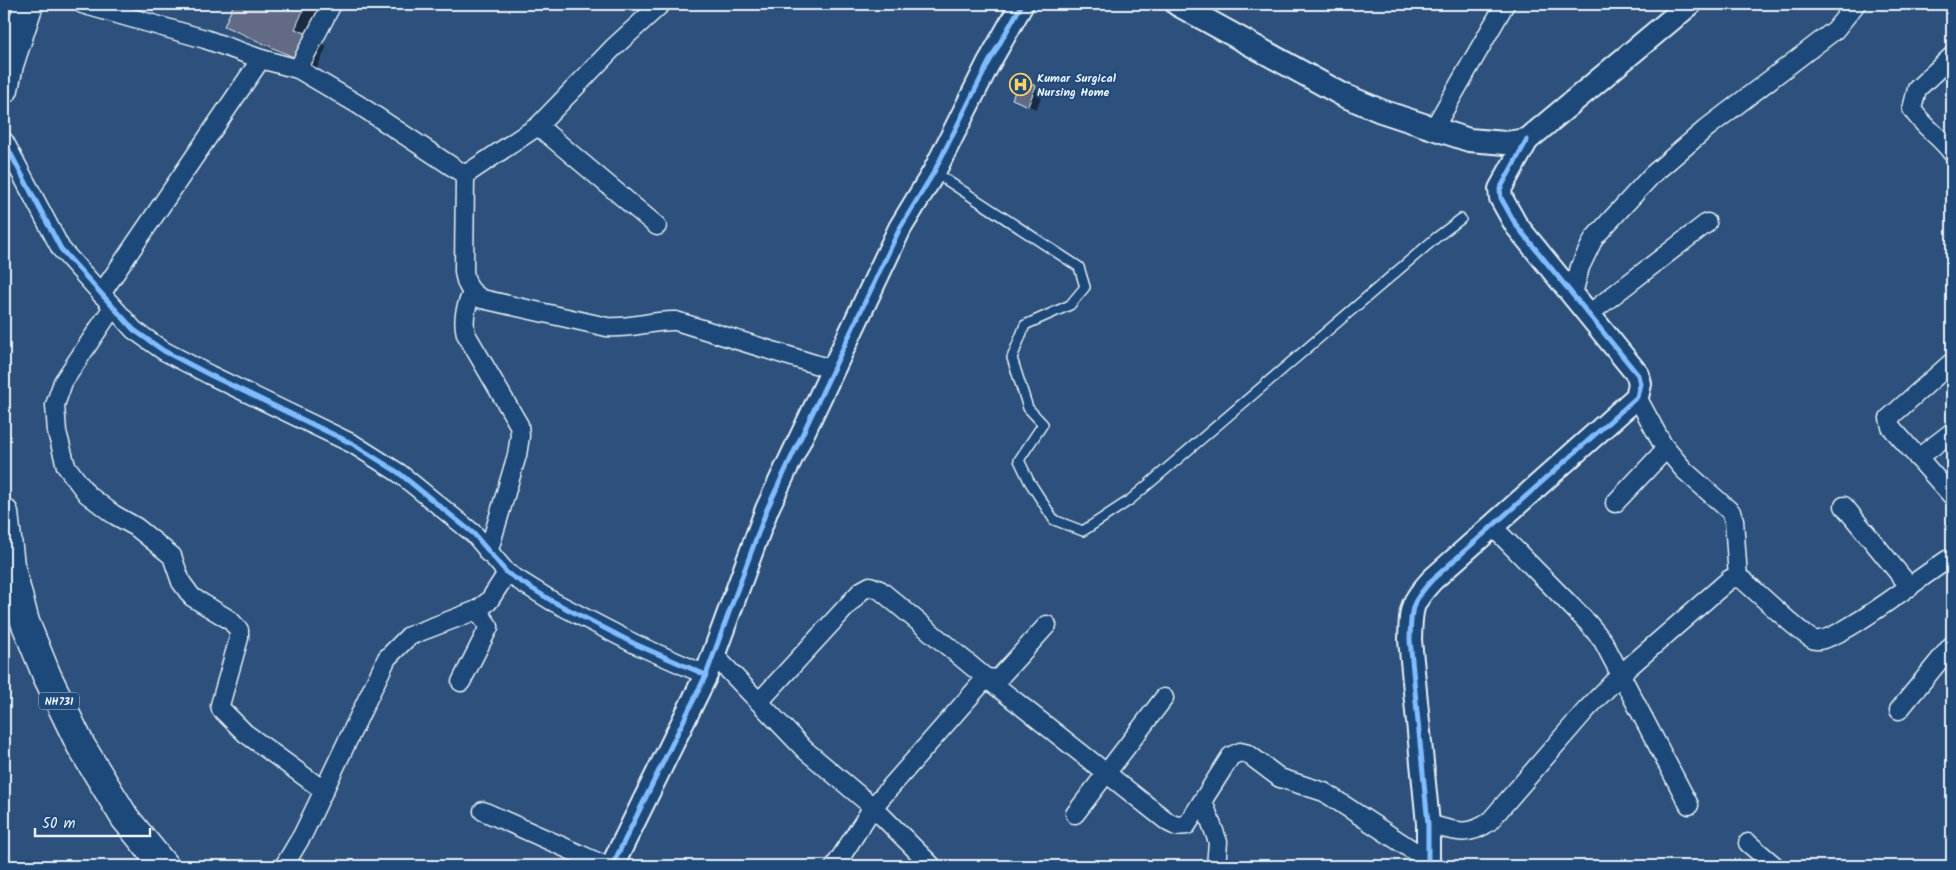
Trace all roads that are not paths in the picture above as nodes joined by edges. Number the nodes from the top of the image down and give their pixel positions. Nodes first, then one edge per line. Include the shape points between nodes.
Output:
1 (29, 4) edge
2 (82, 4) edge
3 (332, 4) edge
4 (661, 4) edge
5 (1022, 4) edge
6 (1178, 4) edge
7 (1487, 4) edge
8 (1504, 4) edge
9 (1690, 4) edge
10 (1856, 4) edge
11 (1495, 21) junction
12 (1952, 56) edge
13 (261, 59) junction
14 (298, 70) junction
15 (4, 88) edge
16 (538, 126) junction
17 (1434, 128) junction
18 (1527, 140) junction
19 (4, 141) edge
20 (1952, 153) edge
21 (934, 172) junction
22 (465, 176) junction
23 (1461, 219) dead end
24 (1708, 223) dead end
25 (657, 226) dead end
26 (472, 292) junction
27 (101, 294) junction
28 (1573, 294) junction
29 (113, 307) junction
30 (1589, 314) junction
31 (1952, 362) edge
32 (834, 370) junction
33 (1637, 397) junction
34 (1952, 432) edge
35 (1666, 449) junction
36 (1918, 458) junction
37 (1952, 496) edge
38 (1615, 503) dead end
39 (1844, 506) dead end
40 (4, 513) edge
41 (1492, 526) junction
42 (488, 553) junction
43 (1952, 557) edge
44 (7, 566) edge
45 (508, 573) junction
46 (1738, 578) junction
47 (1910, 587) junction
48 (477, 610) junction
49 (1047, 626) dead end
50 (1952, 645) edge
51 (710, 665) junction
52 (1621, 674) junction
53 (986, 678) junction
54 (461, 682) dead end
55 (1164, 698) dead end
56 (759, 702) junction
57 (1899, 710) dead end
58 (1106, 773) junction
59 (323, 790) junction
60 (1203, 801) junction
61 (1689, 805) dead end
62 (872, 806) junction
63 (483, 811) dead end
64 (1074, 814) dead end
65 (1428, 824) junction
66 (1748, 843) dead end
67 (1428, 864) edge
68 (164, 866) edge
69 (284, 866) edge
70 (606, 866) edge
71 (612, 866) edge
72 (836, 866) edge
73 (932, 866) edge
74 (1216, 866) edge
75 (1775, 866) edge

1 - 15 highway
2 - 13 street via 206,39
3 - 14 street
4 - 16 street via 613,48
5 - 21 street
6 - 17 street via 1343,95
7 - 11 street
8 - 11 street
9 - 18 street
10 - 28 street via 1836,30 1708,127 1652,175 1594,238 1580,267
11 - 17 street
12 - 20 street via 1917,89 1912,109
13 - 14 street
13 - 27 street
14 - 22 street via 359,105
16 - 22 street
16 - 25 street
17 - 18 street via 1469,140 1506,143
18 - 28 street via 1494,193
19 - 27 street via 61,249
21 - 23 lane via 1079,267 1084,287 1070,305 1025,325 1012,358 1028,408 1043,424 1018,460 1054,520 1083,531 1130,500
21 - 32 street via 900,228
22 - 26 street via 464,271 465,283
24 - 30 street
26 - 32 street via 482,298 607,327 676,321
26 - 42 street via 466,305 466,334 519,425 520,436
27 - 29 street
28 - 30 street
29 - 42 street via 134,330 164,351 352,444 399,472 474,534
29 - 59 street via 63,382 55,405 57,432 66,466 87,494 172,556 181,582 192,597 230,620 239,630 220,705 222,709 245,733
30 - 33 street via 1638,375
31 - 36 street via 1889,418 1891,427
32 - 51 street via 767,509
33 - 35 street
33 - 41 street
34 - 36 street
35 - 38 street
35 - 46 street via 1684,470 1731,512
36 - 37 street
39 - 47 street
40 - 44 highway, NH731
41 - 52 street via 1588,623 1603,641
41 - 65 street via 1432,580 1411,609 1410,640
42 - 45 street
43 - 47 street
44 - 68 highway, NH731 via 47,676 81,746 125,818
45 - 48 street via 489,601
45 - 51 street via 552,601 635,644
46 - 47 street via 1814,640 1823,640 1844,630
46 - 52 street via 1730,579
48 - 54 street via 489,628
48 - 59 street via 409,636 387,658
49 - 53 street via 998,679
50 - 57 street
51 - 56 street
51 - 71 street
52 - 61 street
52 - 65 street via 1480,829 1469,833
53 - 56 street via 880,590 870,586 861,591
53 - 58 street
53 - 62 street
55 - 58 street
56 - 62 street via 805,750
58 - 60 street via 1176,826 1187,825
58 - 64 street
59 - 69 street
60 - 67 street via 1231,756 1240,752 1248,754 1280,778 1324,792
60 - 74 street via 1218,842
62 - 72 street
62 - 73 street
63 - 70 street
65 - 67 street
66 - 75 street

